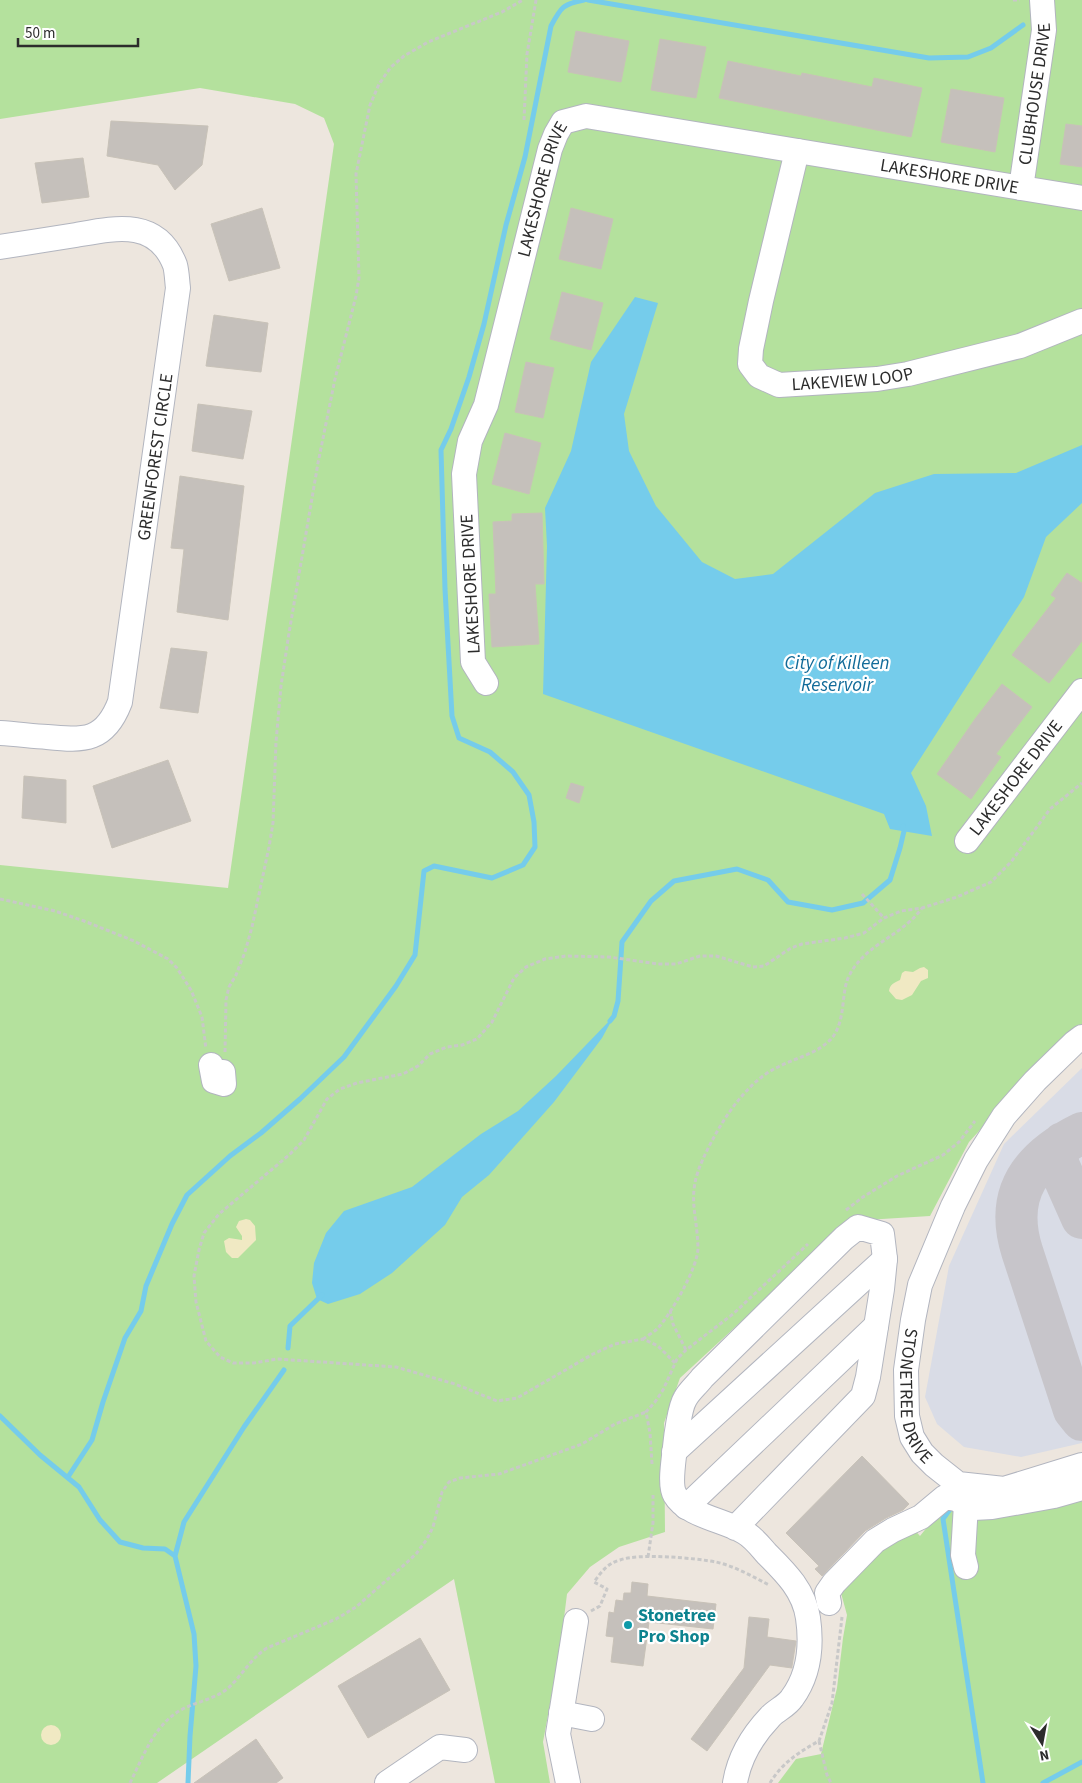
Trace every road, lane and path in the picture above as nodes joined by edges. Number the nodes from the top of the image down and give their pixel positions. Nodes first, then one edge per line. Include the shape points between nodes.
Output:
1 (523, 0) edge
2 (536, 0) edge
3 (1014, 0) edge
4 (1020, 0) edge
5 (1042, 0) edge
6 (524, 120) dead end
7 (797, 151) junction
8 (1021, 188) junction
9 (1082, 198) edge
10 (0, 247) edge
11 (1082, 321) edge
12 (486, 683) dead end
13 (1082, 691) edge
14 (0, 733) edge
15 (1082, 783) edge
16 (967, 841) dead end
17 (862, 894) dead end
18 (0, 899) edge
19 (922, 908) junction
20 (884, 918) junction
21 (1082, 1037) edge
22 (976, 1121) dead end
23 (845, 1211) dead end
24 (812, 1240) dead end
25 (885, 1259) junction
26 (670, 1310) junction
27 (876, 1326) junction
28 (643, 1340) junction
29 (686, 1350) junction
30 (646, 1412) dead end
31 (674, 1452) junction
32 (1082, 1464) edge
33 (1082, 1488) edge
34 (966, 1504) junction
35 (686, 1507) junction
36 (735, 1528) junction
37 (966, 1568) dead end
38 (774, 1588) dead end
39 (829, 1603) joint
40 (576, 1621) joint
41 (561, 1713) junction
42 (592, 1719) dead end
43 (819, 1741) junction
44 (466, 1750) dead end
45 (130, 1783) edge
46 (387, 1783) edge
47 (568, 1783) edge
48 (735, 1783) edge
49 (770, 1783) edge
50 (831, 1783) edge

1 - 18 path via 404,56 379,84 370,105 356,174 359,278 320,454 289,633 276,742 269,847 245,952 226,1000 225,1054 220,1067 212,1068 207,1057 202,1017 185,979 168,959 84,921
2 - 6 path via 527,54
3 - 4 path
5 - 8 street, CLUBHOUSE DRIVE via 1044,30
7 - 8 street, LAKESHORE DRIVE
7 - 11 street, LAKEVIEW LOOP via 750,349 750,364 760,376 779,385 908,374 1020,346
7 - 12 street, LAKESHORE DRIVE via 586,116 563,122 550,149 486,405 470,441 464,474 474,662
8 - 9 street, LAKESHORE DRIVE
10 - 14 street, GREENFOREST CIRCLE via 132,228 147,233 169,253 175,266 178,288 120,702 115,715 100,732 80,740
13 - 16 street, LAKESHORE DRIVE
15 - 19 path via 1050,809 992,882 957,898
17 - 20 path
19 - 20 path via 900,911
19 - 26 path via 877,945 848,976 839,1025 832,1038 817,1049 762,1075 730,1112 703,1159 694,1183 698,1250 694,1269
20 - 28 path via 864,933 791,948 764,966 753,967 716,956 700,956 676,964 609,957 556,957 526,968 514,978 492,1022 477,1039 430,1054 403,1074 357,1083 340,1089 327,1099 304,1140 219,1214 204,1233 194,1276 196,1302 206,1341 220,1357 233,1363 277,1359 396,1367 455,1384 497,1401 517,1398 615,1344
21 - 32 street, STONETREE DRIVE via 1035,1081 1004,1116 976,1160 920,1285 906,1370 906,1416 912,1438 922,1453 958,1484 1004,1489
22 - 23 path via 943,1155 897,1176
24 - 29 path via 733,1314
25 - 27 street
25 - 31 street
25 - 31 street via 882,1234 858,1227 844,1238 702,1378 685,1399
26 - 28 path via 658,1328
26 - 29 path
27 - 35 street
27 - 36 street via 863,1396
28 - 29 path via 658,1346 674,1363
30 - 45 path via 615,1424 582,1444 499,1474 449,1482 442,1492 433,1527 416,1554 356,1607 257,1654 227,1689 180,1710 167,1720 155,1734
31 - 35 street via 674,1495
33 - 34 street via 992,1507 973,1508
34 - 37 street via 963,1555
34 - 39 street via 945,1497 921,1517 874,1541 834,1583 827,1593
35 - 36 street
36 - 48 street via 756,1542 792,1579 804,1603 810,1635 805,1677 792,1699 770,1717 754,1737 738,1766
38 - 40 path via 716,1562 648,1556 620,1560 602,1570 594,1582 607,1589 600,1606
39 - 43 path via 843,1614 832,1703
40 - 41 street
41 - 42 street
41 - 47 street via 558,1734
43 - 49 path via 796,1754
43 - 50 path
44 - 46 street via 440,1747

